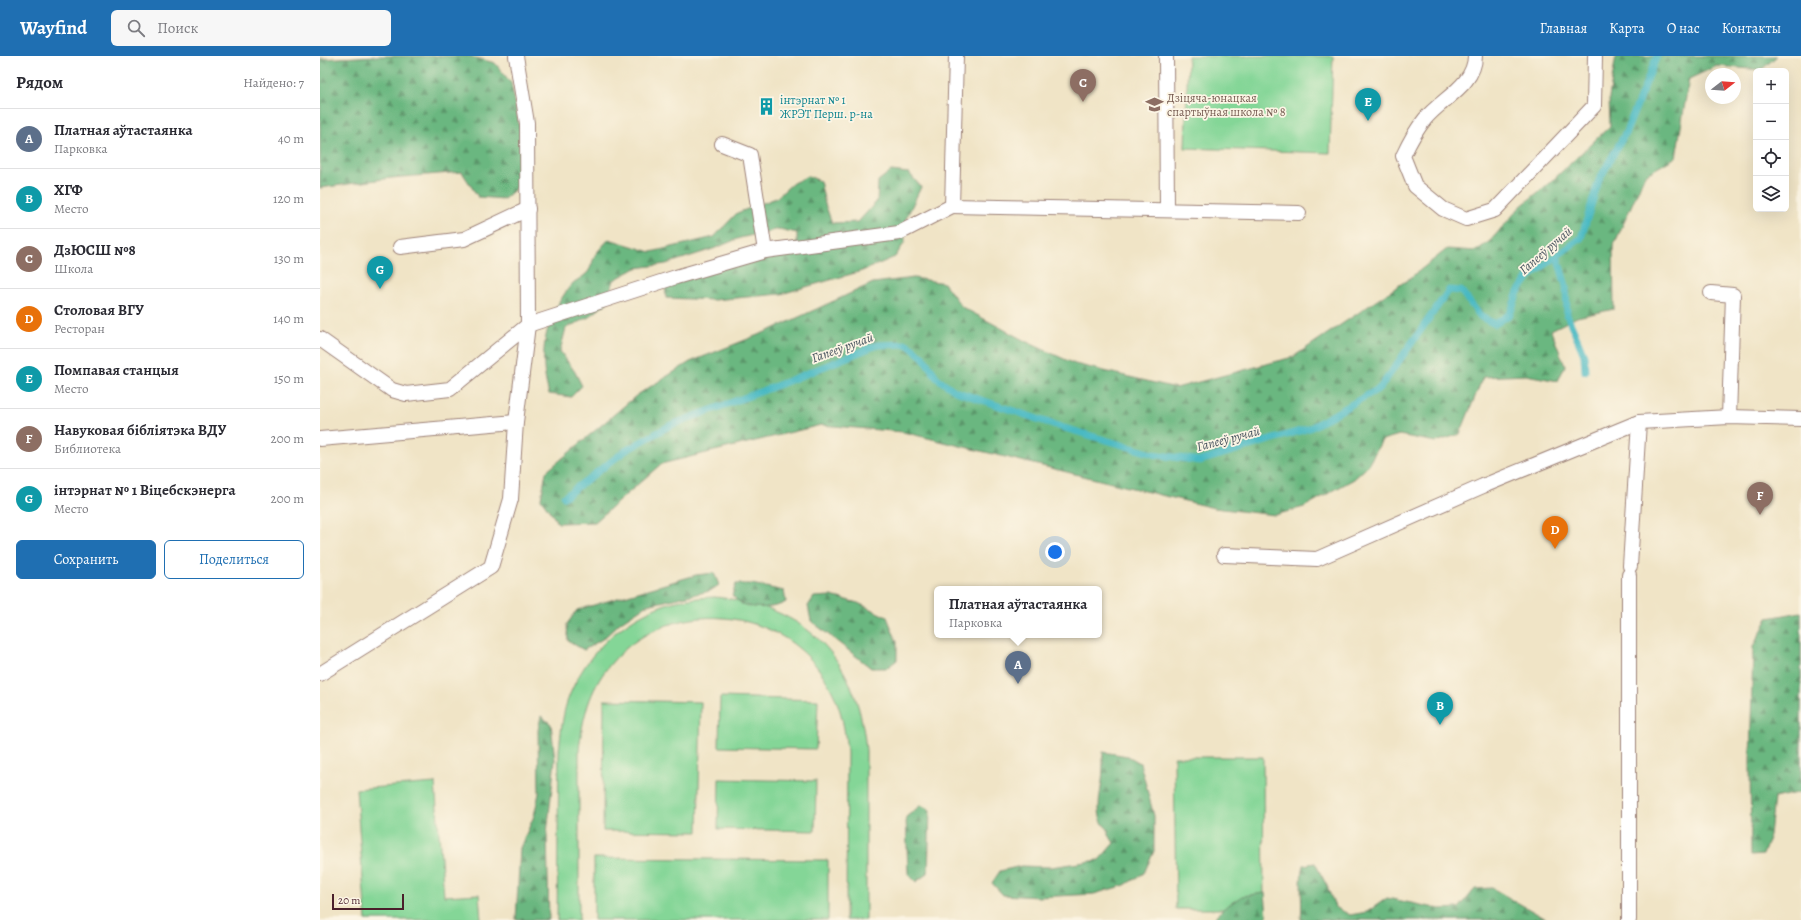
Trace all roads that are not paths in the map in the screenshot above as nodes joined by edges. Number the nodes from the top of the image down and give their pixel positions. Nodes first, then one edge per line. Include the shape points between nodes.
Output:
1 (516, 56) edge
2 (956, 56) edge
3 (1166, 56) edge
4 (1475, 56) edge
5 (1595, 56) edge
6 (722, 144) dead end
7 (952, 206) junction
8 (528, 209) junction
9 (1167, 210) junction
10 (1299, 213) dead end
11 (400, 247) dead end
12 (765, 252) junction
13 (1711, 293) dead end
14 (528, 325) junction
15 (320, 339) edge
16 (1729, 417) junction
17 (1801, 419) edge
18 (516, 422) junction
19 (1639, 422) junction
20 (320, 439) edge
21 (1224, 555) dead end
22 (320, 674) edge
23 (1629, 920) edge

1 - 8 lane via 527,123
2 - 7 lane
3 - 9 lane
4 - 5 lane via 1475,66 1454,94 1426,118 1403,156 1415,186 1443,209 1466,219 1495,210 1594,106
6 - 12 lane via 750,155
7 - 9 lane
7 - 12 lane via 899,233
8 - 11 lane via 464,239
8 - 14 lane
9 - 10 lane
12 - 14 lane via 676,277
13 - 16 lane via 1733,295
14 - 15 lane via 450,389 406,394 392,390
14 - 18 lane
16 - 17 lane
16 - 19 lane
18 - 20 lane
18 - 22 lane via 511,499 491,567
19 - 21 lane via 1483,486 1317,560
19 - 23 lane via 1630,571

